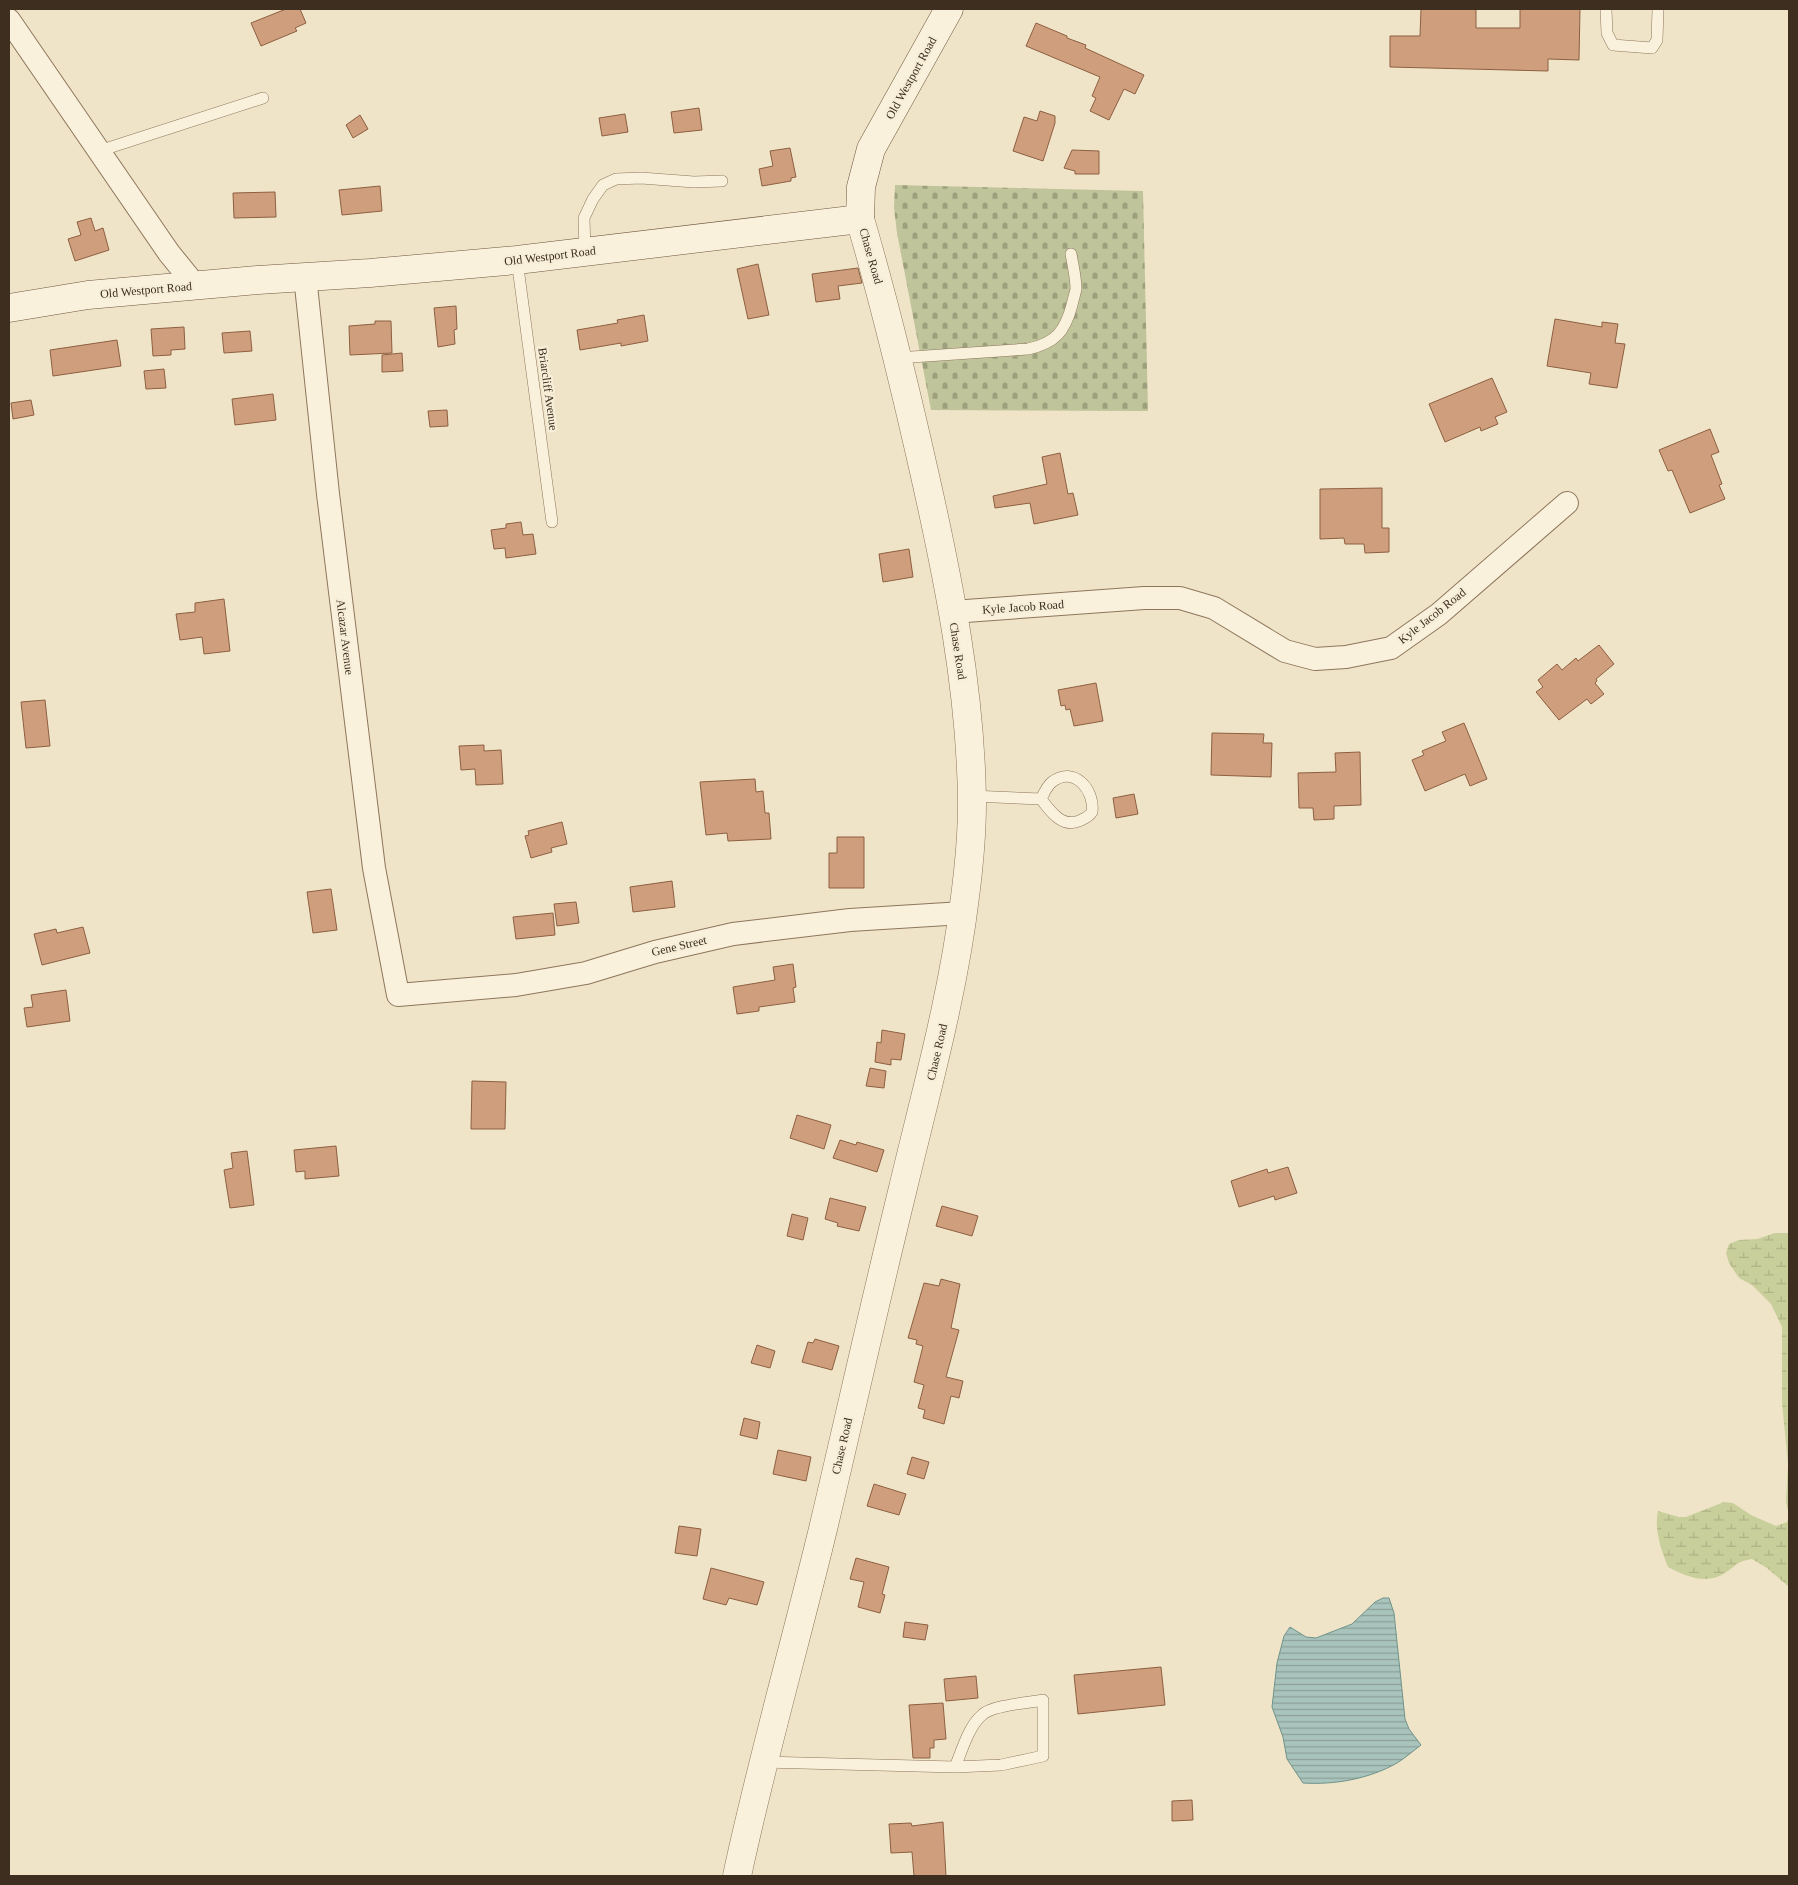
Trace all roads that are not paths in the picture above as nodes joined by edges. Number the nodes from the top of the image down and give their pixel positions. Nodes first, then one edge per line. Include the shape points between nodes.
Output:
1 (949, 9) edge
2 (1606, 9) edge
3 (1658, 9) edge
4 (9, 20) edge
5 (263, 98) dead end
6 (99, 152) junction
7 (722, 181) dead end
8 (860, 219) junction
9 (585, 252) junction
10 (1071, 254) dead end
11 (517, 260) junction
12 (305, 276) junction
13 (195, 286) junction
14 (9, 308) edge
15 (897, 358) junction
16 (1567, 503) dead end
17 (552, 522) dead end
18 (952, 612) junction
19 (972, 796) junction
20 (1041, 799) junction
21 (963, 913) junction
22 (398, 995) joint
23 (763, 1762) junction
24 (955, 1768) junction
25 (737, 1876) edge

1 - 8 street, Old Westport Road via 870,149 861,188
2 - 3 lane via 1607,32 1614,45 1652,48 1657,40
4 - 6 street
5 - 6 lane
6 - 13 street
7 - 9 lane via 642,178 616,179 604,185 592,199 584,218
8 - 9 street, Old Westport Road
8 - 15 street, Chase Road
9 - 11 street, Old Westport Road
10 - 15 lane via 1076,290 1068,321 1052,340 1028,348
11 - 12 street, Old Westport Road via 378,273
11 - 17 lane, Briarcliff Avenue
12 - 13 street, Old Westport Road
12 - 22 street, Alcazar Avenue via 374,868
13 - 14 street, Old Westport Road via 88,295
15 - 18 street, Chase Road via 939,538
16 - 18 street, Kyle Jacob Road via 1439,614 1391,648 1346,657 1315,659 1285,650 1214,608 1180,598
18 - 19 street, Chase Road via 970,741
19 - 20 lane
19 - 21 street, Chase Road
20 - 20 lane via 1052,813 1066,822 1076,822 1092,812 1092,798 1087,788 1073,778 1051,783
21 - 22 street, Gene Street via 850,920 733,934 578,974 516,986
21 - 23 street, Chase Road via 939,1045 823,1530
23 - 24 lane
23 - 25 street, Chase Road
24 - 24 lane via 973,1726 983,1713 1043,1700 1043,1756 1001,1765

